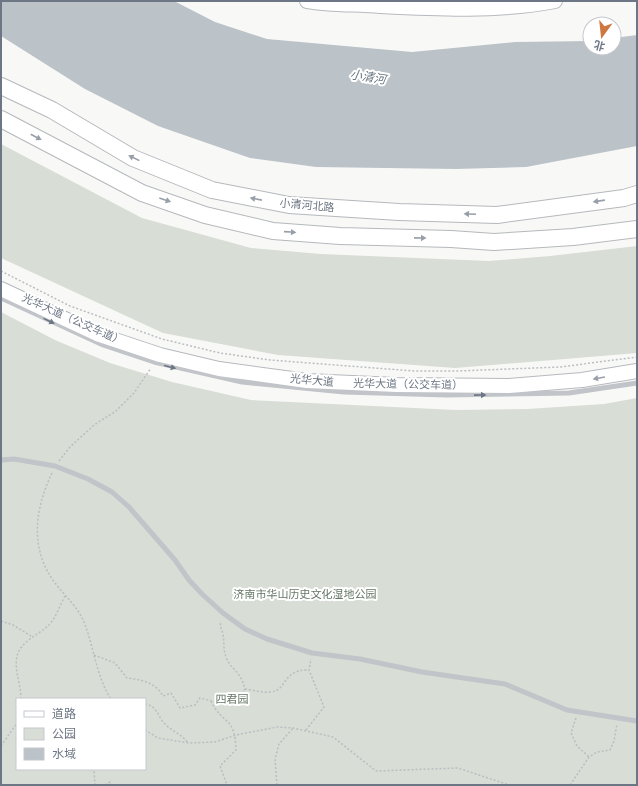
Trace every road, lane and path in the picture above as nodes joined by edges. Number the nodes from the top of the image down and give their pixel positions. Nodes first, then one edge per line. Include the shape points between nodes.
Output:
1 (307, 1) edge
2 (555, 1) edge
3 (1, 86) edge
4 (1, 119) edge
5 (637, 194) edge
6 (637, 229) edge
7 (1, 271) edge
8 (1, 289) edge
9 (1, 298) edge
10 (637, 357) edge
11 (154, 362) junction
12 (637, 371) edge
13 (637, 383) edge
14 (1, 460) edge
15 (55, 466) junction
16 (65, 596) junction
17 (223, 613) junction
18 (1, 621) edge
19 (32, 636) junction
20 (312, 653) junction
21 (94, 655) junction
22 (308, 670) junction
23 (245, 689) junction
24 (21, 698) edge
25 (111, 698) edge
26 (211, 701) junction
27 (146, 704) edge
28 (578, 712) junction
29 (618, 719) junction
30 (637, 721) edge
31 (16, 724) edge
32 (293, 728) junction
33 (306, 730) junction
34 (146, 731) edge
35 (236, 735) junction
36 (188, 743) junction
37 (1, 746) edge
38 (589, 757) junction
39 (92, 770) edge
40 (95, 785) edge
41 (105, 785) edge
42 (112, 785) edge
43 (227, 785) edge
44 (277, 785) edge
45 (509, 785) edge
46 (570, 785) edge

1 - 2 main road via 419,8 497,9
5 -> 3 main road, 小清河北路 via 624,198 497,215 289,205 212,190 133,158 52,110
4 -> 6 main road via 142,193 205,215 274,231 494,242 573,237
7 - 10 path via 70,306 162,339 220,353 270,360 414,371 457,371 560,367
12 -> 8 main road, 光华大道 via 582,380 509,386 397,386 307,381 219,369 160,355 97,334
9 -> 11 lane, 光华大道（公交车道） via 103,345
11 -> 13 lane, 光华大道（公交车道） via 242,382 344,392 446,395 569,393
11 - 15 path via 134,393 116,411 94,425
14 - 15 lane via 14,459
15 - 16 path via 38,511 37,534 43,563
15 - 17 lane via 112,492 129,507 189,580
16 - 19 path via 48,626
16 - 21 path via 78,610 90,636
17 - 20 lane via 245,630
17 - 23 path via 220,626 224,633 226,658 243,678
18 - 19 path
19 - 24 path via 18,655 16,673
20 - 22 path
20 - 28 lane via 505,684 558,707
21 - 25 path via 101,678
21 - 26 path via 115,663 127,678 146,681 159,689 163,696 170,694 180,708 195,705 200,698
22 - 23 path via 290,674 281,688 270,692
22 - 33 path via 324,707
23 - 26 path via 236,701 223,704
26 - 35 path via 215,711 231,723
27 - 36 path via 159,712 164,723 184,737
28 - 29 lane
28 - 38 path via 572,733 577,746
29 - 30 lane
29 - 38 path via 610,750 597,752
31 - 37 path
32 - 33 path
32 - 35 path via 277,727
32 - 44 path via 279,744 277,751
33 - 45 path via 333,737 376,771 458,768
34 - 36 path via 158,738
35 - 36 path via 215,742
35 - 43 path via 236,750 220,766
38 - 46 path
39 - 40 path
41 - 42 path via 110,782

